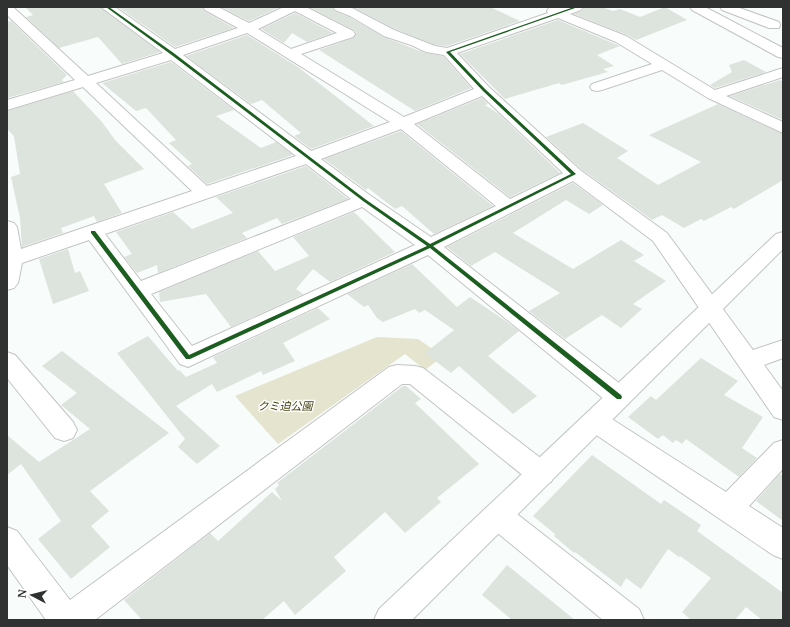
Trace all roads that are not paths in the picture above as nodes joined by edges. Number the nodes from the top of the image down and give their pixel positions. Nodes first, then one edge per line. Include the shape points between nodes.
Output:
1 (107, 7) edge
2 (209, 7) edge
3 (294, 7) edge
4 (297, 7) edge
5 (339, 7) edge
6 (542, 7) edge
7 (577, 7) edge
8 (696, 7) edge
9 (726, 7) edge
10 (7, 8) edge
11 (559, 13) junction
12 (779, 27) edge
13 (248, 28) junction
14 (746, 33) junction
15 (448, 52) junction
16 (288, 54) junction
17 (783, 54) edge
18 (174, 55) junction
19 (664, 65) junction
20 (783, 72) edge
21 (86, 81) junction
22 (597, 87) dead end
23 (484, 90) junction
24 (713, 95) junction
25 (7, 105) edge
26 (402, 123) junction
27 (783, 128) edge
28 (308, 158) junction
29 (574, 174) junction
30 (203, 192) junction
31 (364, 200) junction
32 (508, 206) junction
33 (7, 227) edge
34 (93, 232) junction
35 (430, 246) junction
36 (780, 246) edge
37 (10, 260) edge
38 (7, 283) edge
39 (137, 290) junction
40 (710, 309) junction
41 (783, 349) edge
42 (7, 361) edge
43 (748, 361) junction
44 (619, 397) junction
45 (783, 410) edge
46 (595, 421) junction
47 (64, 430) dead end
48 (783, 451) edge
49 (541, 474) junction
50 (728, 509) junction
51 (498, 516) junction
52 (7, 541) edge
53 (783, 545) edge
54 (65, 620) edge
55 (69, 620) edge
56 (390, 620) edge
57 (628, 620) edge

1 - 18 street
2 - 13 street
3 - 13 street
4 - 16 street via 348,34
5 - 15 street via 389,33 431,49
6 - 11 street
7 - 11 street
8 - 14 street
9 - 12 street
10 - 21 street
11 - 15 street
11 - 19 street via 621,39
12 - 14 street
13 - 16 street
13 - 18 street
14 - 17 street
15 - 23 street
16 - 26 street
18 - 21 street
18 - 28 street
19 - 22 street
19 - 24 street
20 - 24 street
21 - 25 street
21 - 30 street
23 - 26 street
23 - 29 street
24 - 27 street
26 - 28 street
26 - 32 street
28 - 30 street
28 - 31 street
29 - 32 street
29 - 40 street via 660,237
30 - 34 street
31 - 35 street
31 - 39 street
32 - 35 street
33 - 37 street
34 - 37 street
34 - 39 street
35 - 39 street via 188,358
35 - 44 street
36 - 40 street
37 - 38 street
40 - 43 street
40 - 44 street
41 - 43 street
42 - 47 street
43 - 45 street
44 - 46 street
46 - 49 street
46 - 50 street
48 - 50 street
49 - 51 street
49 - 55 street via 415,375 397,374
50 - 53 street
51 - 56 street
51 - 57 street
52 - 54 street

